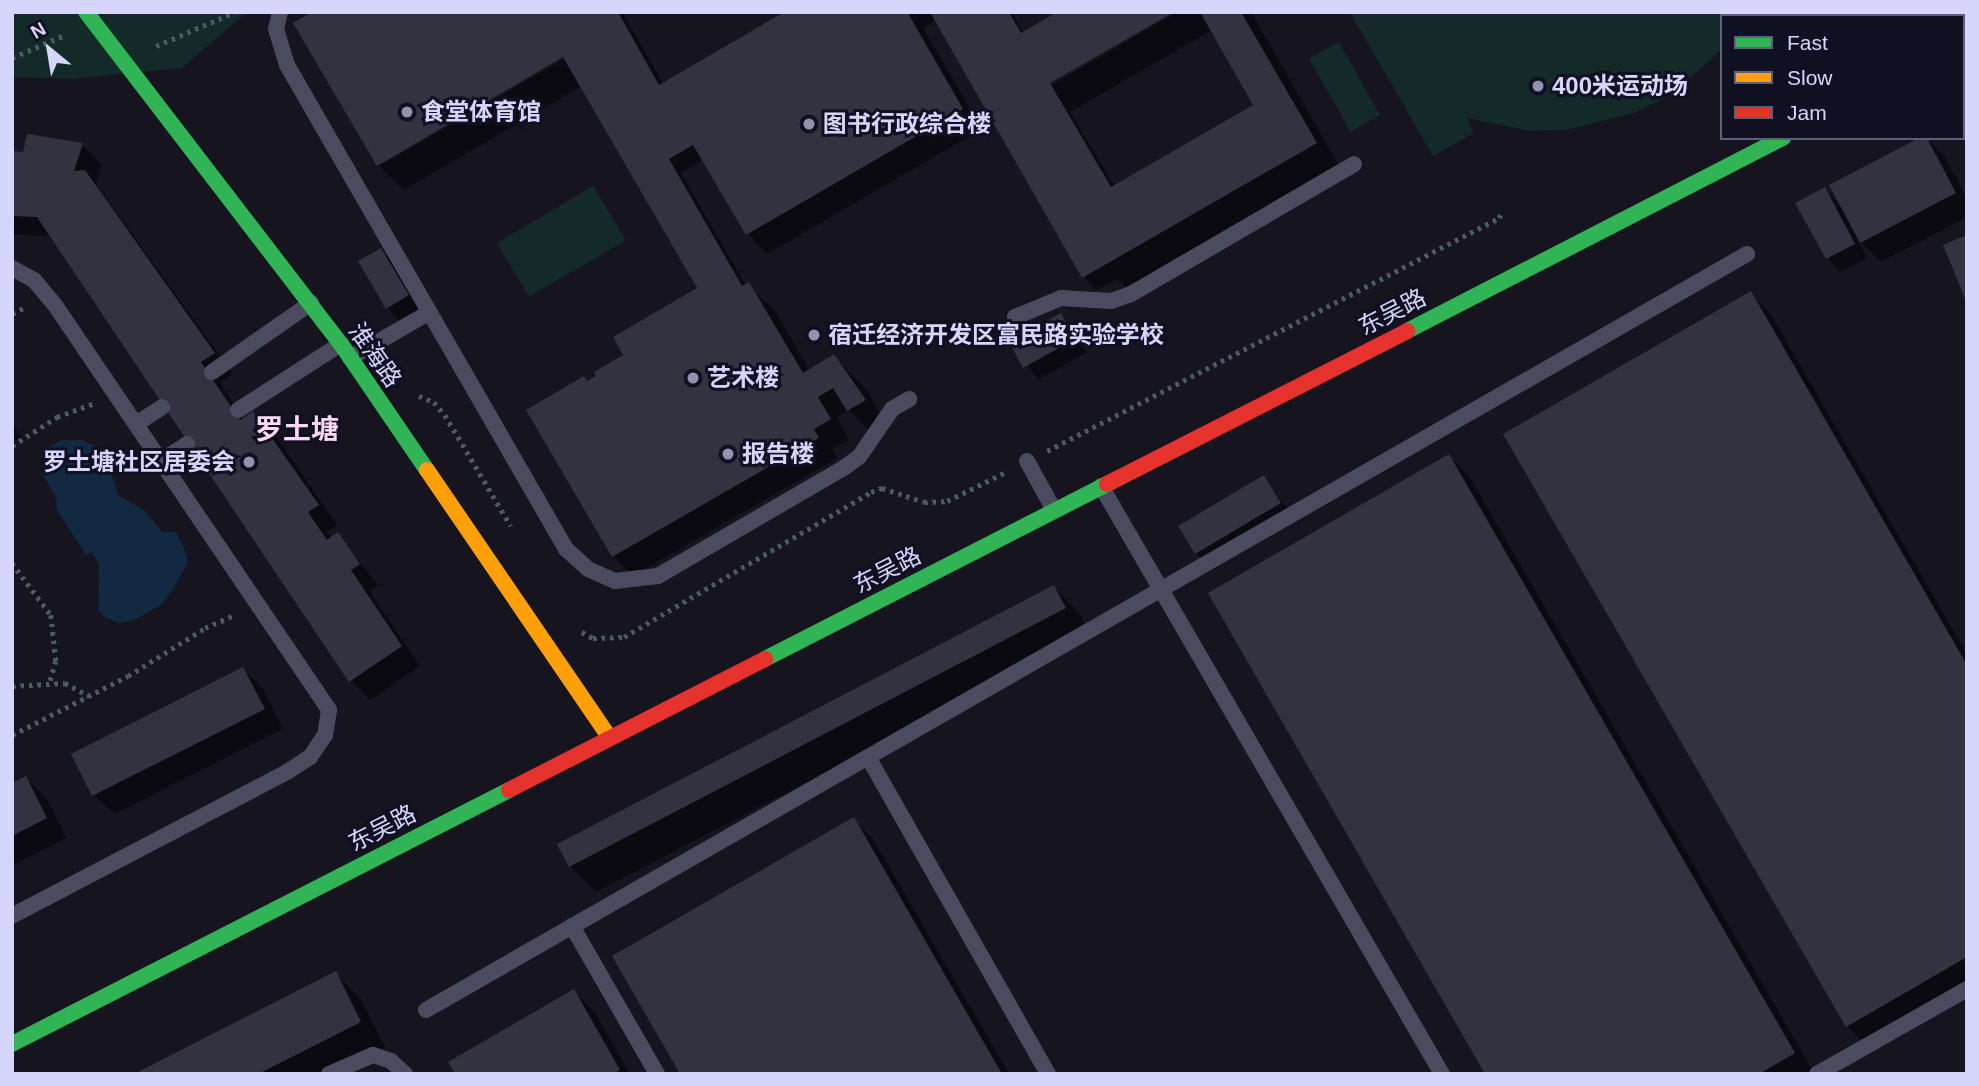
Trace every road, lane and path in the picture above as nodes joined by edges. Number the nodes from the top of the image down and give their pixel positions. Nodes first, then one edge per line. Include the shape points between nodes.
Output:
1 (235, 12) edge
2 (280, 12) edge
3 (222, 15) edge
4 (89, 17) edge
5 (12, 58) edge
6 (123, 61) junction
7 (1779, 140) edge
8 (1354, 164) dead end
9 (1502, 211) dead end
10 (1747, 254) dead end
11 (12, 268) edge
12 (311, 303) junction
13 (430, 312) junction
14 (1015, 317) dead end
15 (341, 344) junction
16 (350, 358) junction
17 (212, 372) dead end
18 (370, 387) junction
19 (116, 395) junction
20 (909, 398) dead end
21 (162, 407) dead end
22 (239, 410) dead end
23 (136, 424) junction
24 (187, 444) dead end
25 (12, 446) edge
26 (161, 461) junction
27 (1027, 461) junction
28 (1101, 486) junction
29 (1054, 510) junction
30 (513, 529) dead end
31 (12, 563) edge
32 (1162, 589) junction
33 (259, 604) junction
34 (574, 624) dead end
35 (50, 682) junction
36 (12, 686) edge
37 (90, 696) junction
38 (12, 735) edge
39 (609, 737) junction
40 (868, 757) junction
41 (12, 916) edge
42 (572, 926) junction
43 (1967, 989) edge
44 (426, 1010) dead end
45 (12, 1044) edge
46 (329, 1074) edge
47 (405, 1074) edge
48 (657, 1074) edge
49 (1048, 1074) edge
50 (1442, 1074) edge
51 (1817, 1074) edge

1 - 3 path
2 - 13 lane via 276,29 287,65
3 - 6 path
4 - 5 path
4 - 6 street, 淮海路
6 - 12 street, 淮海路
7 - 28 street, 东吴路
8 - 14 lane via 1131,294 1111,301 1061,298
9 - 27 path via 1499,218
10 - 32 lane
11 - 19 lane via 34,281 55,306
12 - 15 street, 淮海路
12 - 17 lane
13 - 16 lane
13 - 20 lane via 566,549 588,569 615,581 658,576 845,467 859,457 892,410
15 - 16 street, 淮海路
15 - 22 lane
16 - 18 street, 淮海路
18 - 30 path via 434,402
18 - 39 street, 淮海路
19 - 23 lane
19 - 25 path via 57,417
21 - 23 lane
23 - 26 lane
24 - 26 lane
26 - 33 lane
27 - 29 lane
27 - 34 path via 947,501 924,502 882,488 871,492 625,637 593,638
28 - 29 street, 东吴路
28 - 32 lane
29 - 39 street, 东吴路
31 - 35 path via 51,615 56,660
32 - 40 lane
32 - 50 lane
33 - 37 path via 205,628
33 - 41 lane via 329,710 324,736 310,757
35 - 36 path
35 - 37 path via 65,683
37 - 38 path
39 - 45 street, 东吴路
40 - 42 lane
40 - 49 lane
42 - 44 lane
42 - 48 lane
43 - 51 lane
46 - 47 lane via 373,1055 391,1061

